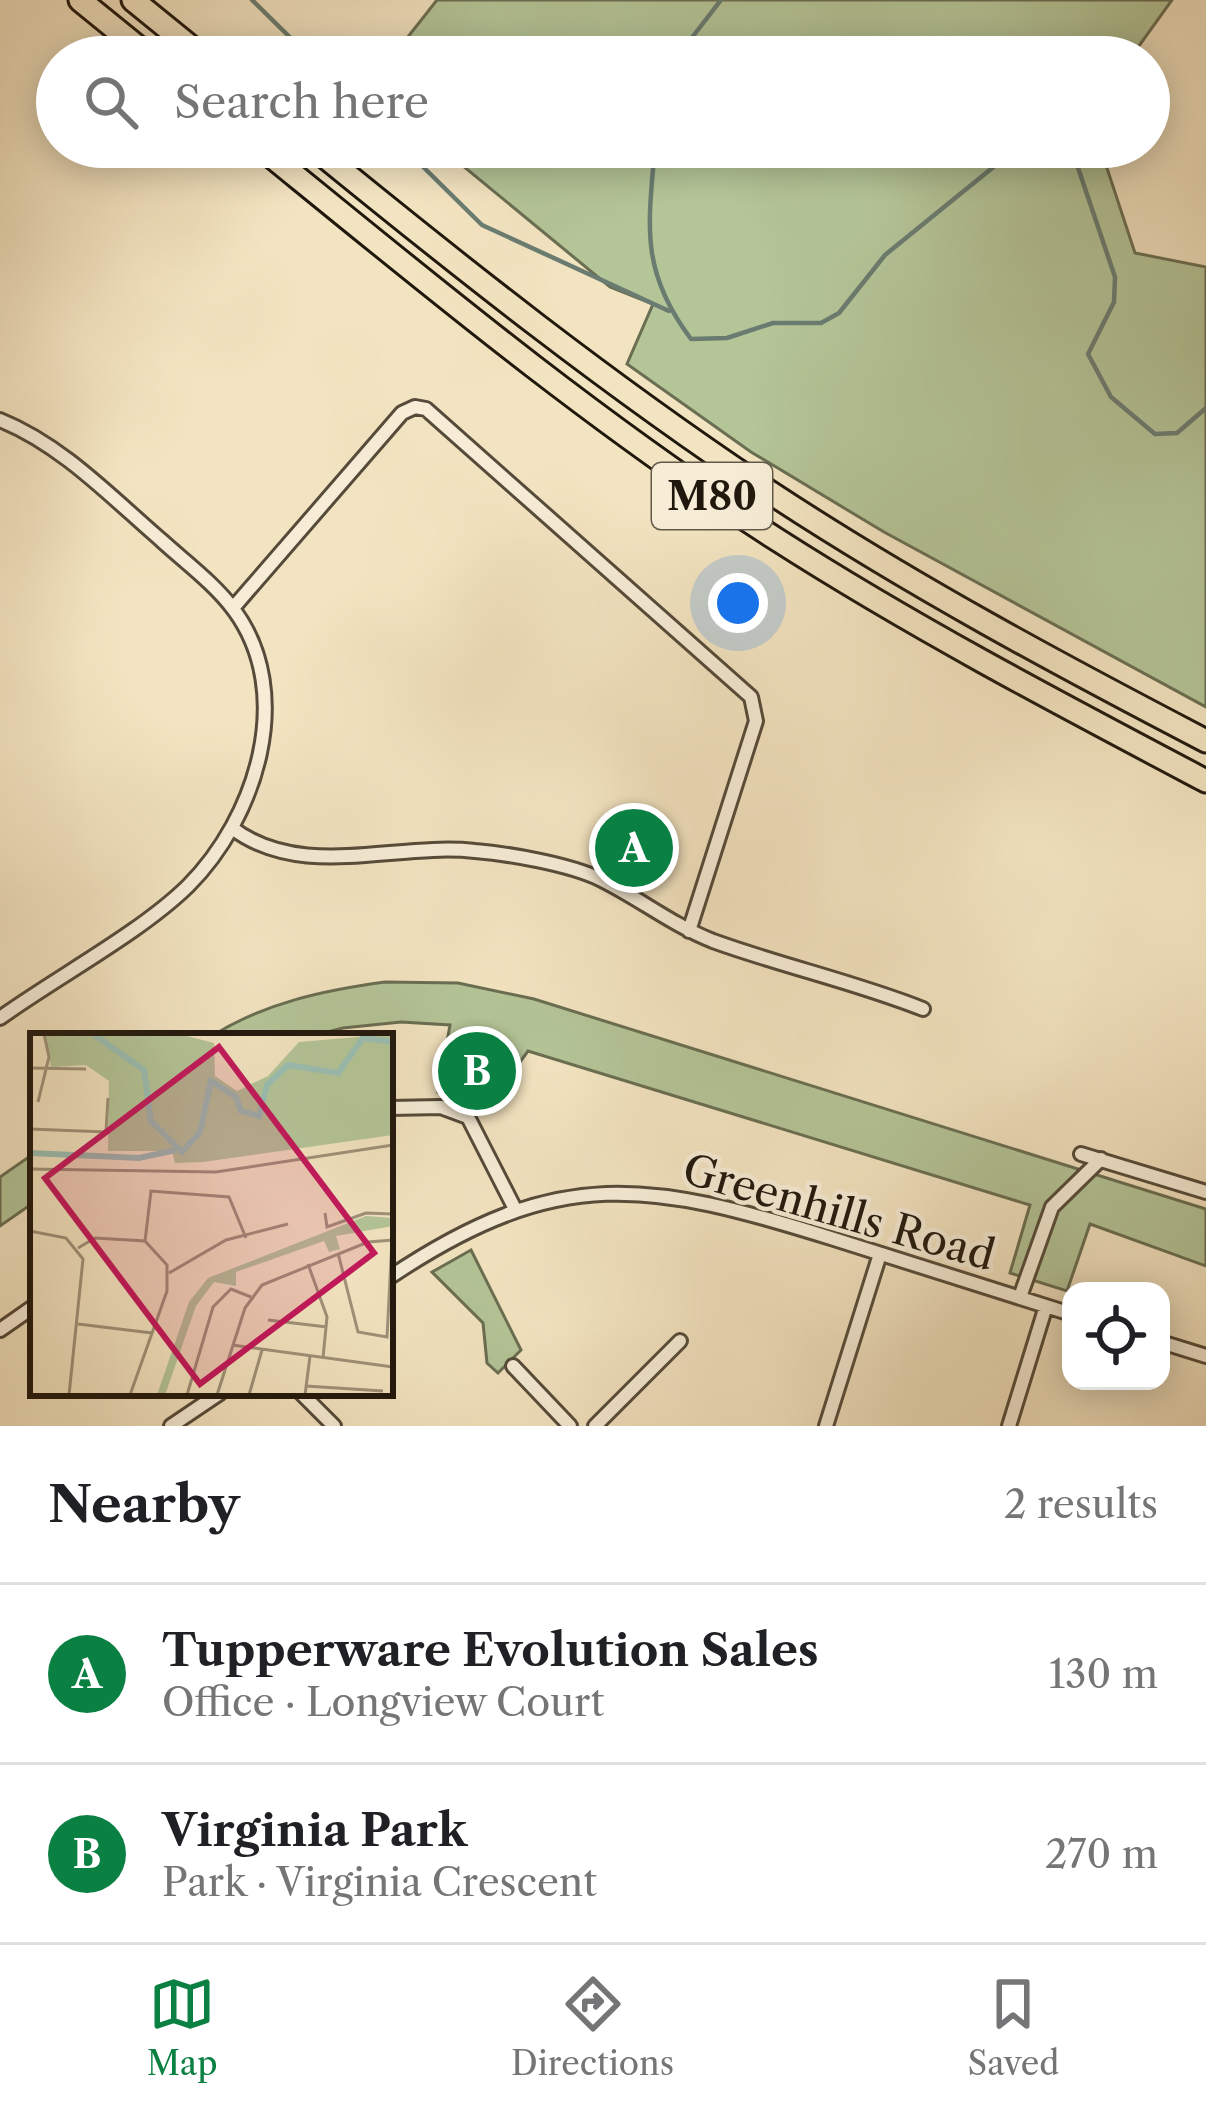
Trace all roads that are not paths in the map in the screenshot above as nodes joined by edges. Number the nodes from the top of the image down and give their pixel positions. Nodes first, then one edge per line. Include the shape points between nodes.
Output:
1 (80, 0) edge
2 (133, 0) edge
3 (124, 36) edge
4 (177, 36) edge
5 (286, 168) edge
6 (339, 168) edge
7 (0, 420) edge
8 (232, 608) junction
9 (1206, 741) edge
10 (1206, 781) edge
11 (232, 828) junction
12 (689, 931) junction
13 (923, 1009) dead end
14 (0, 1018) edge
15 (393, 1108) edge
16 (1081, 1154) dead end
17 (1101, 1160) junction
18 (1206, 1192) edge
19 (515, 1209) junction
20 (880, 1254) junction
21 (393, 1275) edge
22 (1020, 1298) junction
23 (1046, 1306) junction
24 (30, 1309) edge
25 (1062, 1311) edge
26 (0, 1330) edge
27 (680, 1341) dead end
28 (1170, 1345) edge
29 (1206, 1356) edge
30 (513, 1366) dead end
31 (216, 1396) edge
32 (304, 1396) edge
33 (171, 1426) edge
34 (334, 1426) edge
35 (571, 1426) edge
36 (595, 1426) edge
37 (826, 1426) edge
38 (1009, 1426) edge

1 - 3 highway
2 - 4 highway
5 - 10 highway, M80 via 567,392 723,504 978,661
6 - 9 highway, M80 via 596,371 772,494
7 - 8 street via 65,458
8 - 11 street via 260,668 264,712 251,790
8 - 12 street via 402,413 426,410 751,697 756,721
11 - 12 street via 284,854 473,850 522,859 594,876
11 - 14 street via 185,888
12 - 13 street
15 - 19 street via 441,1107 468,1117
16 - 17 street
17 - 18 street
17 - 22 street via 1052,1208
19 - 20 street, Greenhills Road via 607,1193 680,1196
19 - 21 street, Greenhills Road
20 - 22 street, Greenhills Road
20 - 37 street
22 - 23 street, Greenhills Road
23 - 25 street, Greenhills Road
23 - 38 street
24 - 26 street
27 - 36 street
28 - 29 street
30 - 35 street
31 - 33 street
32 - 34 street

